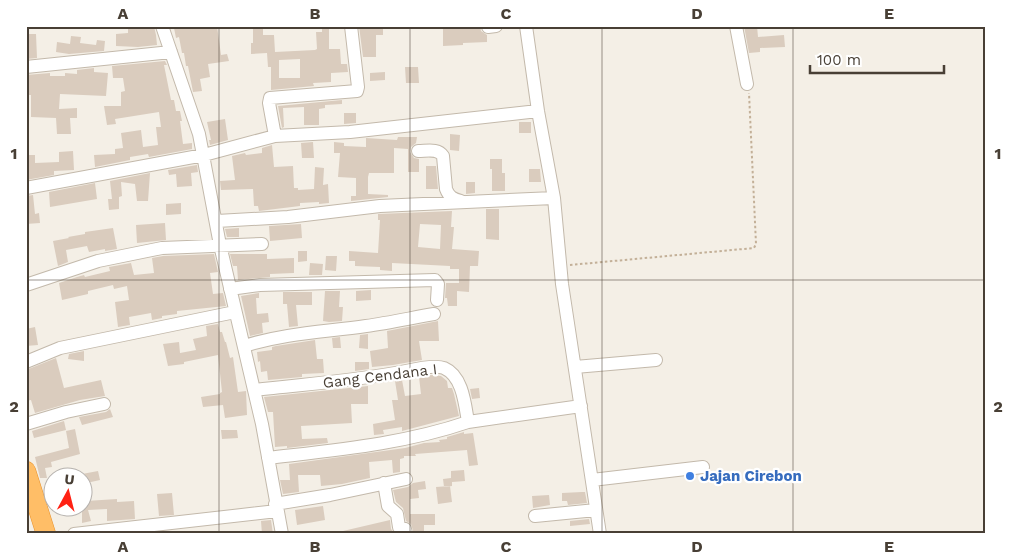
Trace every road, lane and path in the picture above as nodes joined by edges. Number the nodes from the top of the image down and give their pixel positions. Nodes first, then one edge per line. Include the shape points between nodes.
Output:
1 (162, 26) edge
2 (351, 26) edge
3 (526, 26) edge
4 (736, 26) edge
5 (171, 52) junction
6 (26, 67) edge
7 (747, 84) joint
8 (538, 112) junction
9 (274, 136) junction
10 (418, 151) dead end
11 (204, 155) junction
12 (26, 188) edge
13 (554, 198) junction
14 (463, 202) junction
15 (217, 221) junction
16 (262, 244) dead end
17 (220, 245) junction
18 (560, 266) junction
19 (26, 285) edge
20 (230, 289) junction
21 (437, 300) dead end
22 (235, 312) junction
23 (434, 314) dead end
24 (244, 346) junction
25 (656, 360) dead end
26 (26, 362) edge
27 (575, 368) junction
28 (254, 390) junction
29 (104, 404) dead end
30 (581, 406) junction
31 (468, 422) junction
32 (26, 424) edge
33 (268, 458) junction
34 (704, 467) dead end
35 (26, 471) edge
36 (406, 478) dead end
37 (592, 480) junction
38 (384, 483) junction
39 (29, 491) edge
40 (276, 508) junction
41 (26, 510) edge
42 (596, 510) junction
43 (535, 516) dead end
44 (34, 534) edge
45 (46, 534) edge
46 (74, 534) edge
47 (282, 534) edge
48 (406, 534) edge
49 (600, 534) edge

1 - 5 street
2 - 9 street via 357,91 270,98
3 - 8 street
4 - 7 street
5 - 6 street
5 - 11 street
7 - 18 path via 754,248
8 - 9 street via 350,132
8 - 13 street
9 - 11 street
10 - 14 street via 442,152 448,194
11 - 12 street
11 - 15 street
13 - 14 street
13 - 18 street
14 - 15 street
15 - 17 street
16 - 17 street
17 - 19 street via 162,248 124,255
17 - 20 street
18 - 27 street
20 - 21 street via 260,285 435,280 438,284
20 - 22 street
22 - 24 street
22 - 26 street via 60,348
23 - 24 street via 266,339
24 - 28 street
25 - 27 street
27 - 30 street
28 - 31 street, Gang Cendana I via 366,379 441,367 458,382
28 - 33 street
29 - 32 street
30 - 31 street
30 - 37 street
31 - 33 street via 376,445
33 - 40 street
34 - 37 street
35 - 39 highway
36 - 38 street
37 - 42 street
38 - 40 street
38 - 48 street via 388,506 397,514 399,527 405,529
39 - 45 highway
40 - 46 street
40 - 47 street
41 - 44 highway
42 - 43 street
42 - 49 street

